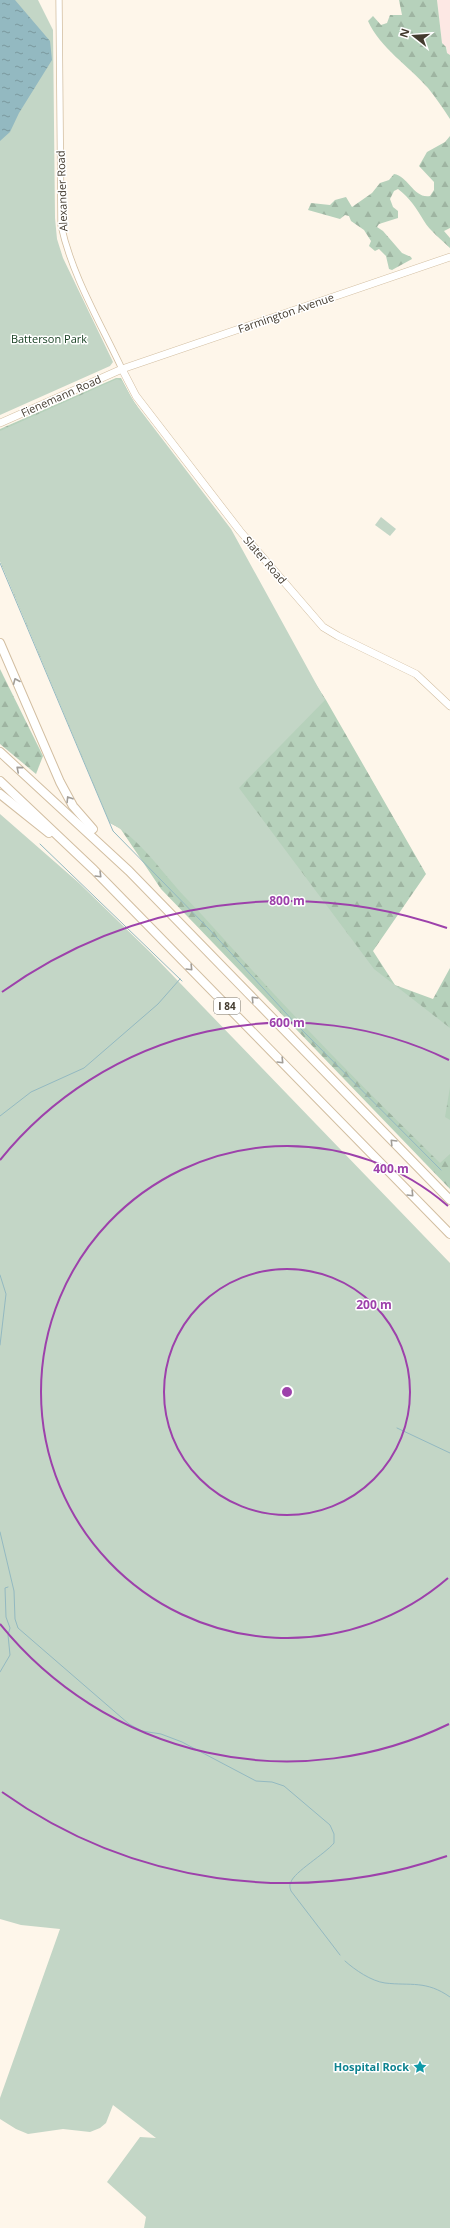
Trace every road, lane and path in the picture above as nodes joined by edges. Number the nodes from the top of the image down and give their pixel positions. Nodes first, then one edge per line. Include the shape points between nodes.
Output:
1 (59, 0) edge
2 (450, 257) edge
3 (122, 369) junction
4 (0, 423) edge
5 (0, 643) edge
6 (450, 706) edge
7 (0, 752) edge
8 (0, 781) edge
9 (0, 794) edge
10 (110, 852) junction
11 (81, 857) junction
12 (450, 1200) edge
13 (450, 1234) edge

1 - 3 street, Alexander Road via 61,225 80,283
2 - 3 main road, Farmington Avenue
3 - 4 main road, Fienemann Road
3 - 6 main road, Slater Road via 136,396 240,531 323,627 416,674
10 -> 5 highway via 77,811 64,789
10 -> 7 highway, I 84
8 - 11 highway, I 84
9 - 11 highway
12 -> 10 highway, I 84
11 -> 13 highway, I 84

